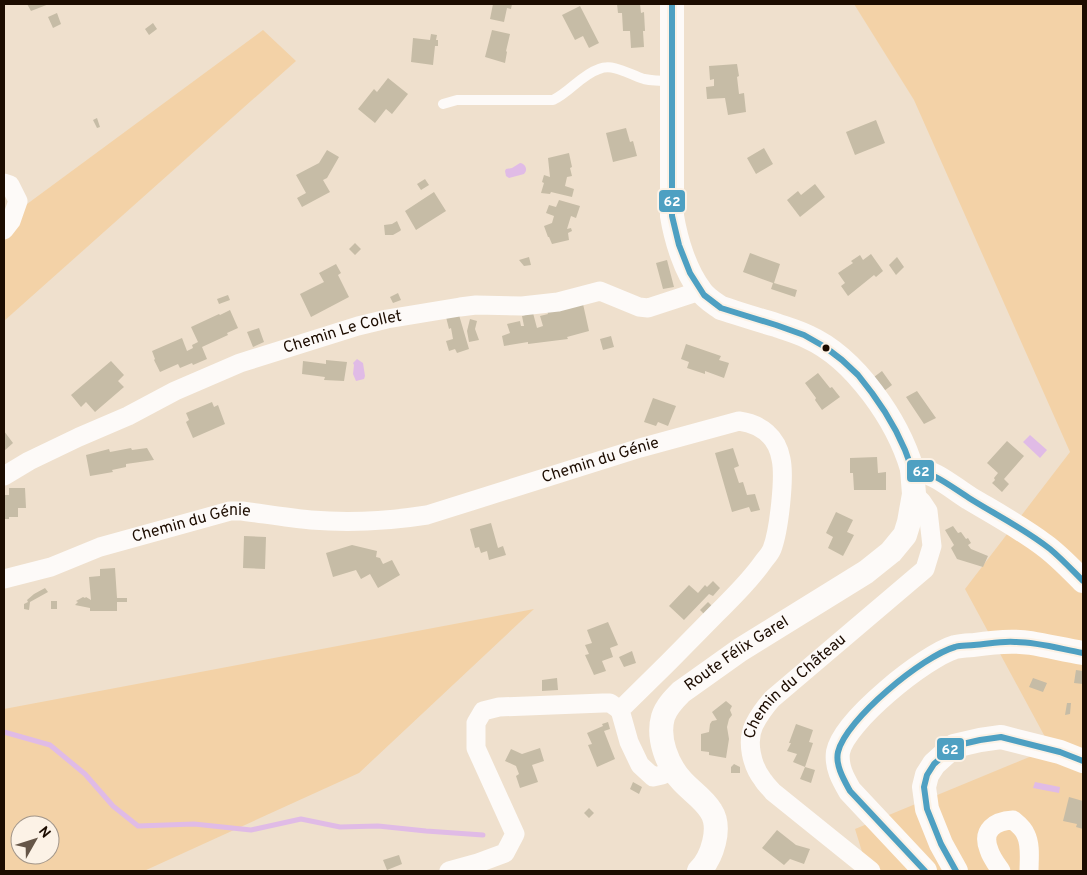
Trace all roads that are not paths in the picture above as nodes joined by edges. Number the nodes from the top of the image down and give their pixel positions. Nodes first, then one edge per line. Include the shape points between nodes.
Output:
1 (672, 4) edge
2 (672, 81) junction
3 (443, 104) dead end
4 (4, 183) edge
5 (4, 230) edge
6 (700, 291) junction
7 (912, 469) junction
8 (4, 476) edge
9 (914, 494) junction
10 (4, 579) edge
11 (1083, 581) edge
12 (1083, 653) edge
13 (620, 710) junction
14 (1083, 761) edge
15 (674, 770) junction
16 (449, 871) edge
17 (699, 871) edge
18 (871, 871) edge
19 (925, 871) edge
20 (956, 871) edge
21 (1001, 871) edge
22 (1029, 871) edge

1 - 2 street
2 - 3 lane via 645,79 610,67 589,74 553,100 457,100
2 - 6 street via 672,216 681,252
4 - 5 street via 10,186 18,201
6 - 7 street, Route Félix Garel via 721,308 809,337 837,355 863,381 878,402 899,437
6 - 8 street, Chemin Le Collet via 648,308 600,292 522,306 460,307 358,326 232,366 29,461
7 - 9 street, Route Félix Garel
7 - 11 street via 931,473 1002,516 1045,546
9 - 15 street, Route Félix Garel via 905,534 892,552 866,572 740,650 674,699 667,708 662,726 664,750
9 - 18 street, Chemin du Château via 928,511 932,546 925,568 772,699 762,711 750,737 755,768 763,781
10 - 13 street, Chemin du Génie via 51,567 100,547 230,510 312,520 368,521 427,515 640,448 739,421 758,426 776,442 782,465 780,512 772,550 744,587
12 - 19 street via 1030,643 996,642 954,647 923,663 882,695 846,734 838,753 841,776 850,790
13 - 15 street via 640,765 653,776
13 - 16 street via 610,703 602,703 500,707 483,711 476,723 476,748 514,834 505,853
14 - 20 street via 1001,738 954,746 934,764 924,787 927,809
15 - 17 street, Route Félix Garel via 712,812 715,820 712,852
21 - 22 street via 988,850 987,838 989,830 1003,820 1013,820 1026,835

